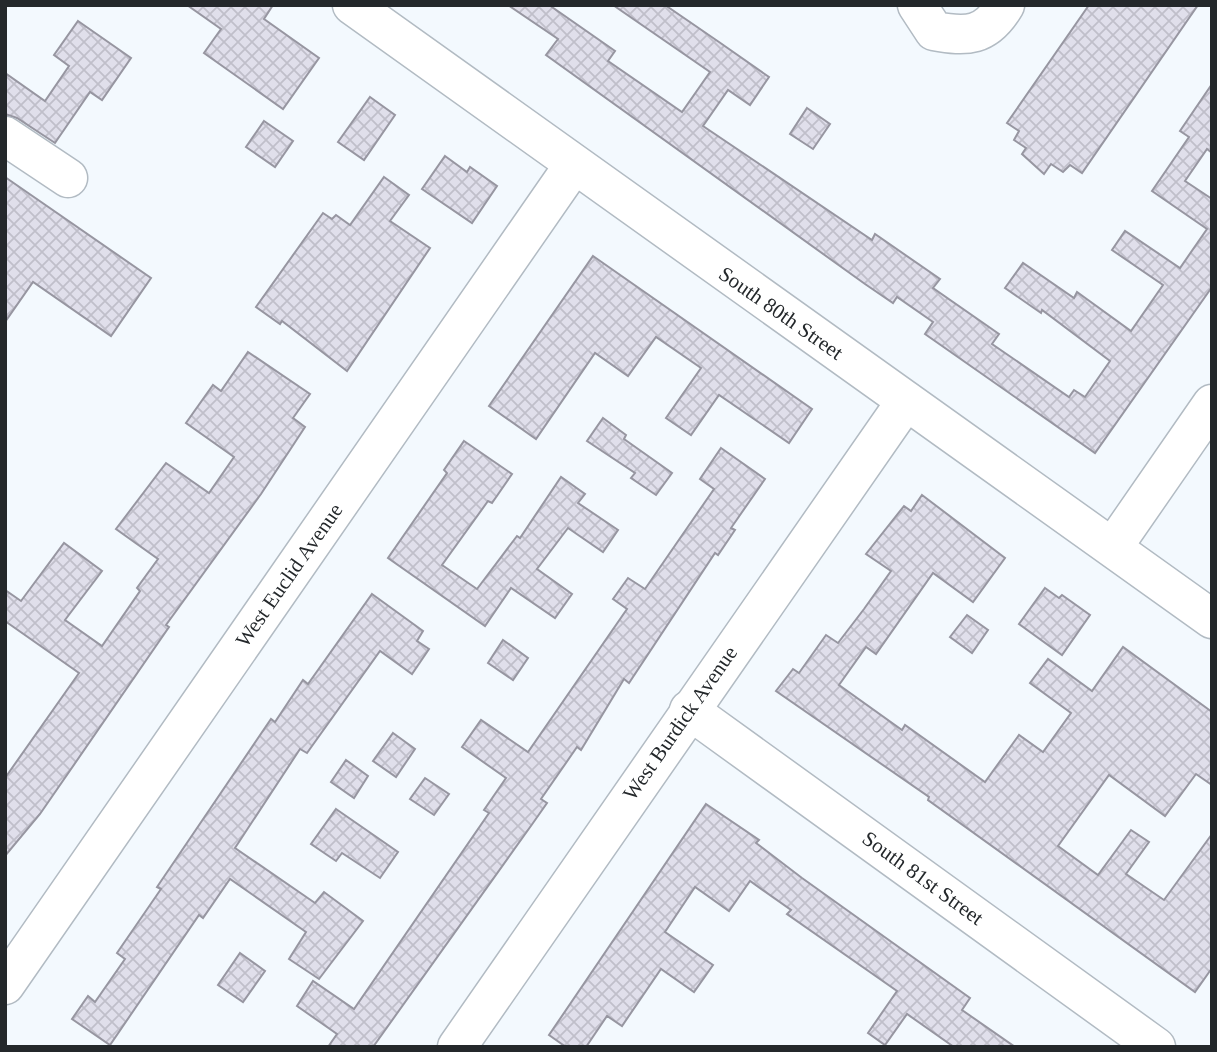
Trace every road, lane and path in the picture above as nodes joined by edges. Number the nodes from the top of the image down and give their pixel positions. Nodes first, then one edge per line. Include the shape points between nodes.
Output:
1 (352, 5) edge
2 (917, 5) edge
3 (1005, 5) edge
4 (5, 136) edge
5 (573, 166) junction
6 (68, 178) dead end
7 (906, 401) junction
8 (1212, 404) edge
9 (1113, 547) junction
10 (1212, 619) edge
11 (689, 710) junction
12 (5, 985) edge
13 (457, 1047) edge
14 (1156, 1047) edge

1 - 5 street, South 80th Street
2 - 3 street via 934,31 965,37 985,29
4 - 6 street
5 - 7 street, South 80th Street
5 - 12 street, West Euclid Avenue
7 - 9 street, South 80th Street
7 - 11 street, West Burdick Avenue
8 - 9 street
9 - 10 street, South 80th Street
11 - 13 street, West Burdick Avenue
11 - 14 street, South 81st Street

